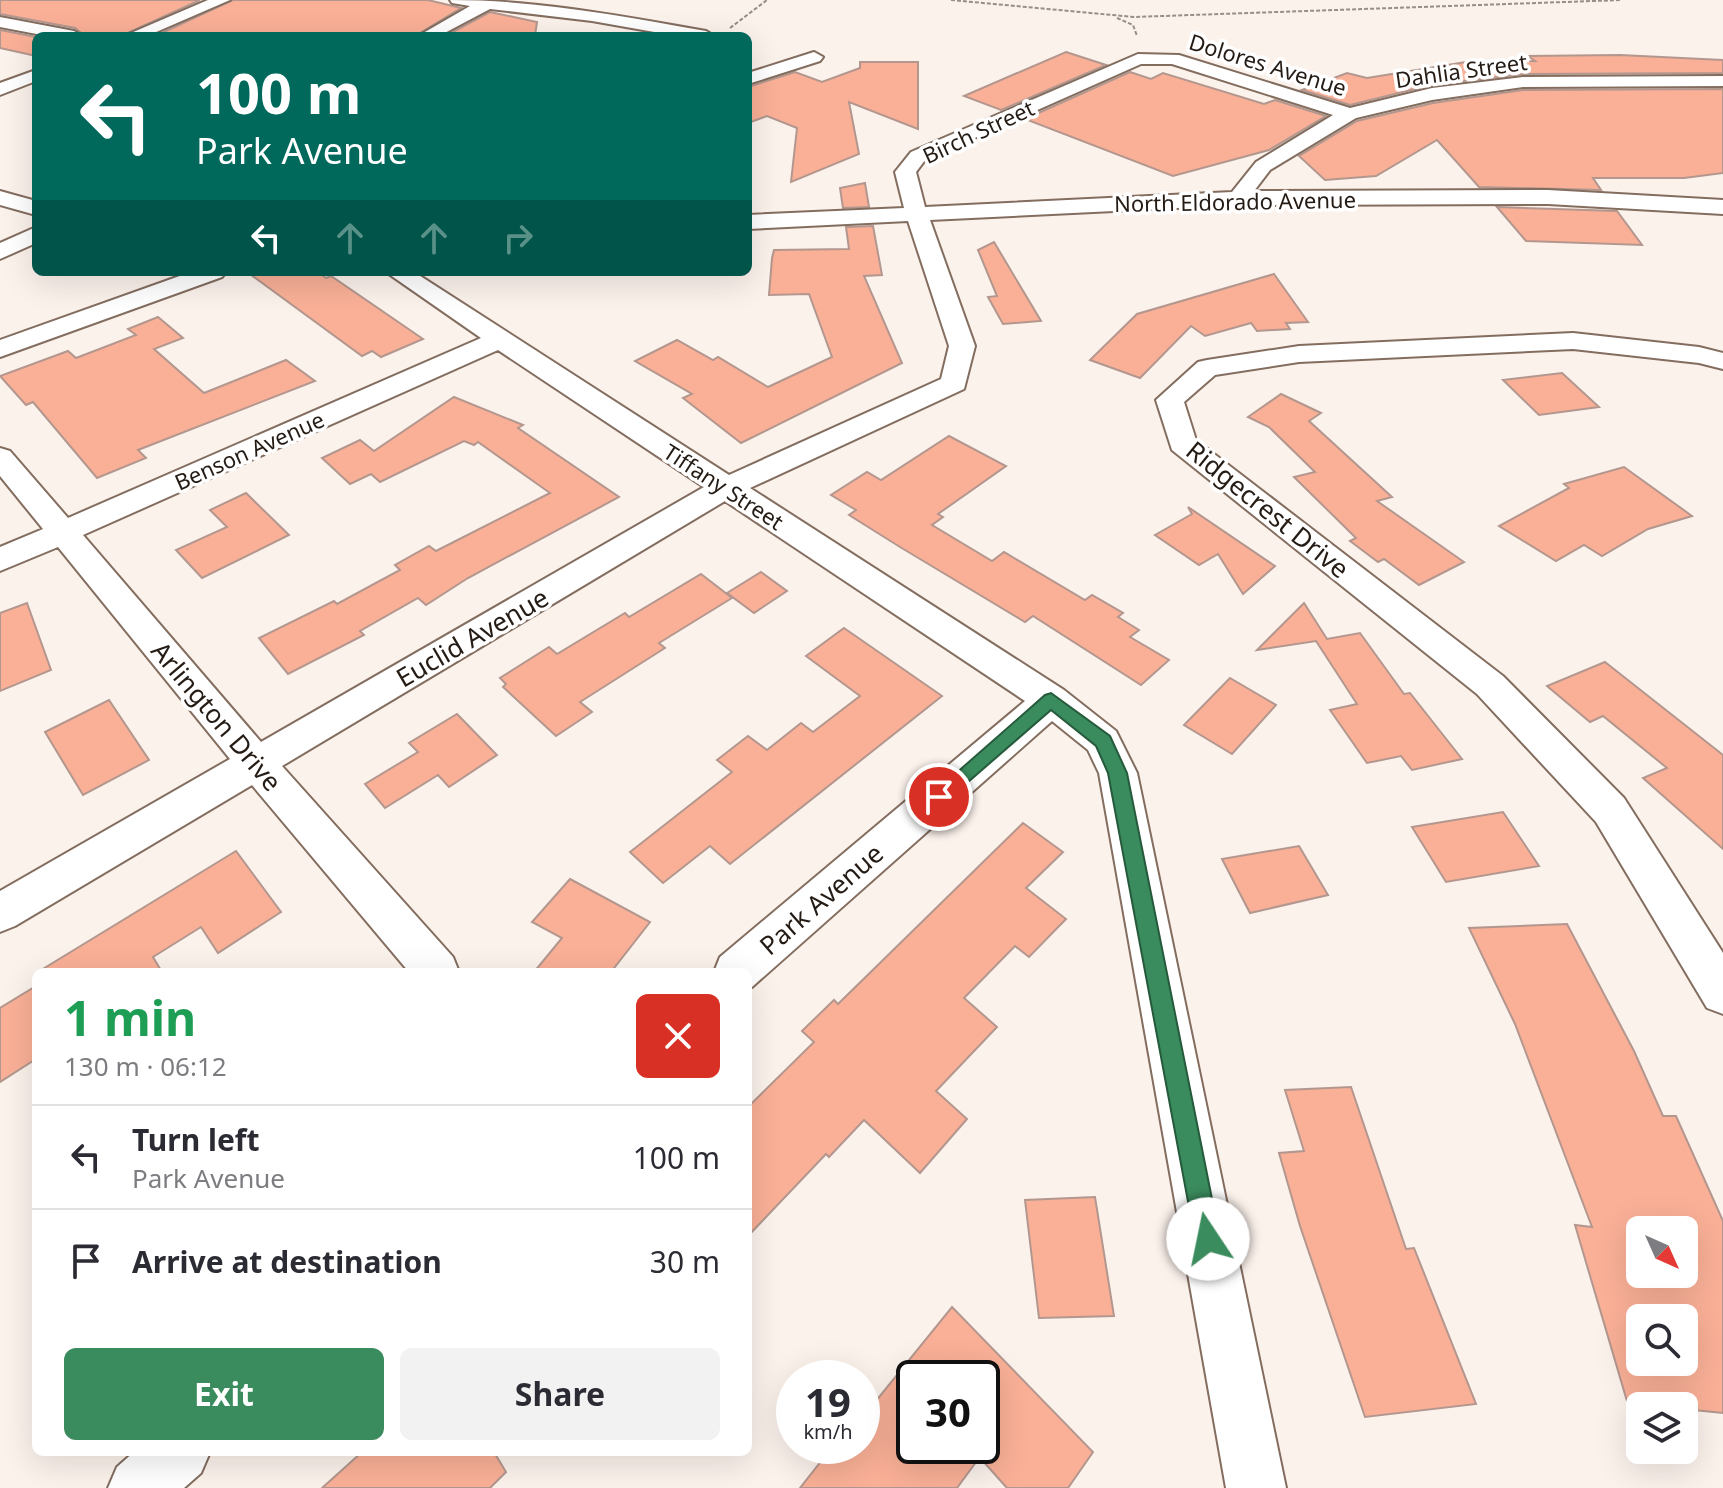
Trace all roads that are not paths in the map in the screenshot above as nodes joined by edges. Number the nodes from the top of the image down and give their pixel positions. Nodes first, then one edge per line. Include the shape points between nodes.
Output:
1 (222, 0) edge
2 (458, 0) edge
3 (487, 4) junction
4 (0, 22) edge
5 (53, 32) edge
6 (142, 32) edge
7 (434, 32) edge
8 (683, 32) edge
9 (814, 57) dead end
10 (1173, 59) joint
11 (32, 77) edge
12 (752, 78) edge
13 (1723, 81) edge
14 (0, 91) edge
15 (24, 97) dead end
16 (1349, 114) junction
17 (0, 198) edge
18 (1238, 198) junction
19 (1669, 204) junction
20 (32, 207) edge
21 (1723, 207) edge
22 (916, 213) junction
23 (1723, 220) edge
24 (752, 222) edge
25 (32, 236) edge
26 (0, 252) edge
27 (203, 276) edge
28 (404, 276) edge
29 (498, 340) junction
30 (0, 349) edge
31 (1723, 361) edge
32 (954, 383) joint
33 (0, 457) edge
34 (727, 487) junction
35 (61, 533) junction
36 (0, 560) edge
37 (1051, 700) junction
38 (257, 764) junction
39 (0, 913) edge
40 (434, 968) edge
41 (741, 968) edge
42 (1723, 993) edge
43 (175, 1456) edge
44 (138, 1488) edge
45 (1256, 1488) edge

1 - 6 street
2 - 3 street
3 - 7 street
3 - 8 street
4 - 5 street
9 - 12 street
10 - 16 street, Dolores Avenue
10 - 22 street, Birch Street via 1138,59 918,156 905,172
11 - 14 street
13 - 16 street, Dahlia Street via 1523,82 1432,94
14 - 15 street
16 - 18 street, Dahlia Street via 1263,166
17 - 20 street
18 - 19 street, North Eldorado Avenue via 1548,197
18 - 22 street, North Eldorado Avenue
19 - 21 street, North Eldorado Avenue
19 - 23 street
22 - 24 street, North Eldorado Avenue
22 - 32 street, Birch Street via 962,346
25 - 26 street
27 - 30 street
28 - 29 street, Tiffany Street
29 - 34 street, Tiffany Street
29 - 35 street, Benson Avenue
31 - 42 street, Ridgecrest Drive via 1573,341 1299,354 1207,368 1170,400 1182,444 1490,685 1610,810
32 - 34 street, Euclid Avenue
33 - 35 street, Arlington Drive
34 - 37 street, Tiffany Street
34 - 38 street, Euclid Avenue
35 - 36 street, Benson Avenue
35 - 38 street, Arlington Drive
37 - 41 street, Park Avenue
37 - 45 street, Tiffany Street via 1103,741 1118,773
38 - 39 street, Euclid Avenue
38 - 40 street, Arlington Drive
43 - 44 street

